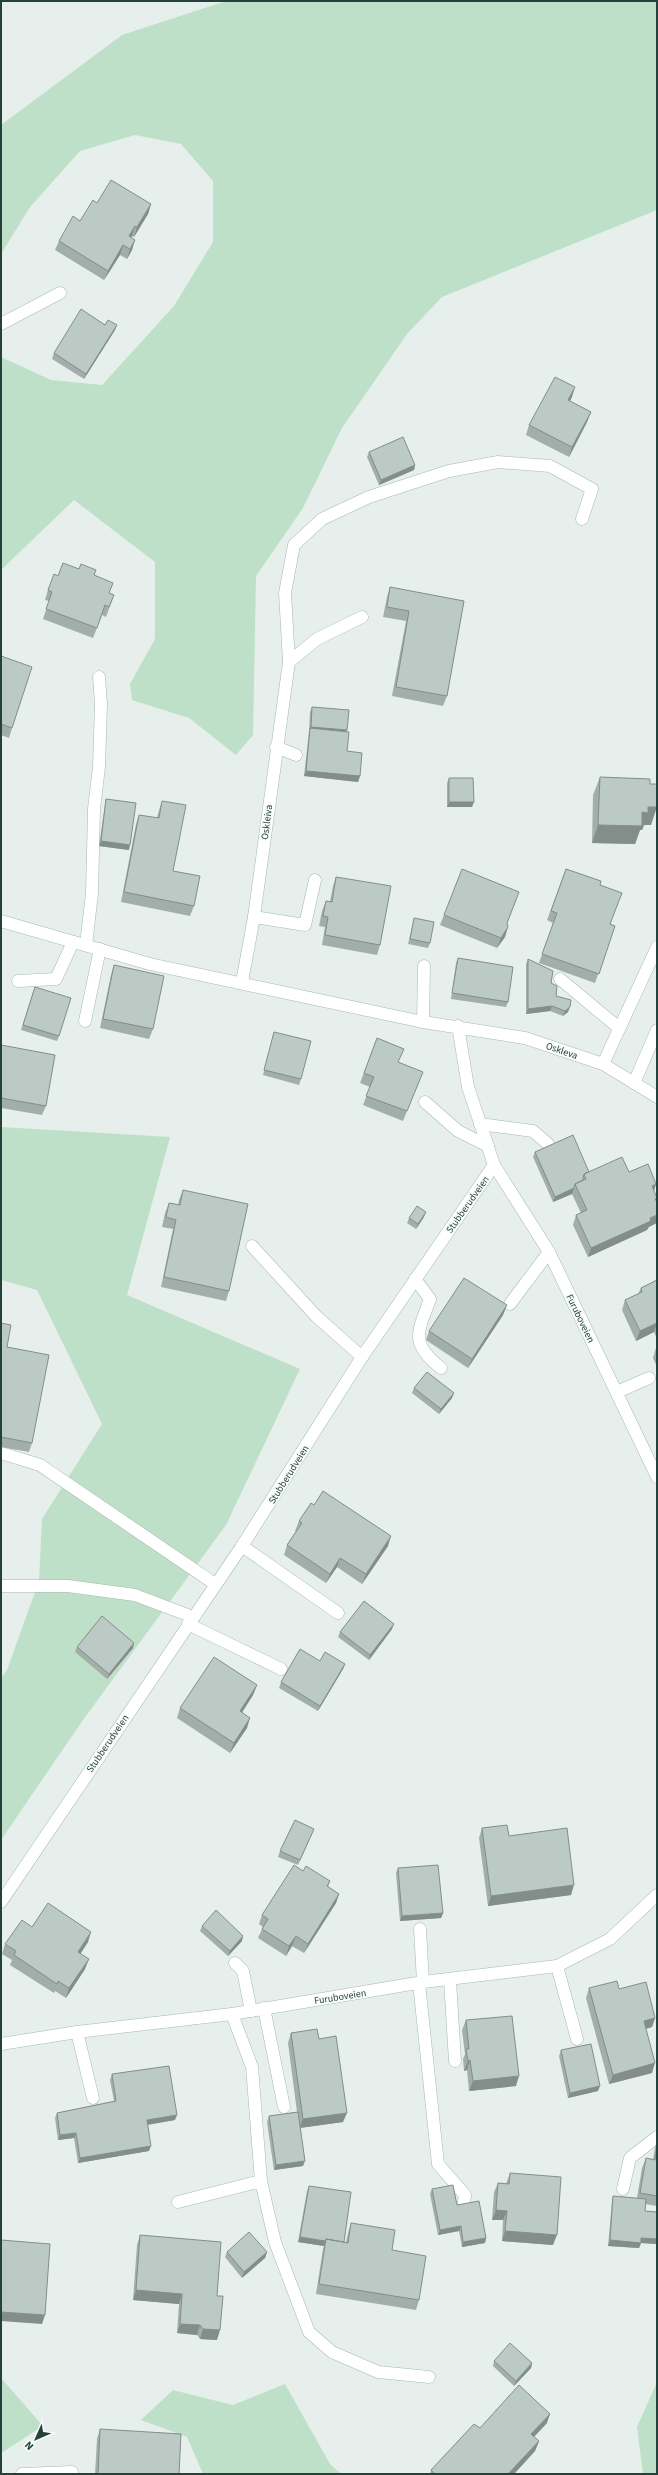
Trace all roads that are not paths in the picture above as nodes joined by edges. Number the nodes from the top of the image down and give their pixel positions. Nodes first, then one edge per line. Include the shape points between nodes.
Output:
1 (60, 293) dead end
2 (1, 324) edge
3 (582, 518) dead end
4 (362, 617) dead end
5 (289, 662) junction
6 (99, 677) dead end
7 (276, 747) junction
8 (296, 755) dead end
9 (315, 880) dead end
10 (254, 917) junction
11 (1, 921) edge
12 (73, 942) junction
13 (86, 945) junction
14 (657, 947) edge
15 (100, 949) junction
16 (424, 966) dead end
17 (560, 979) dead end
18 (18, 981) dead end
19 (242, 982) junction
20 (86, 1021) dead end
21 (423, 1022) junction
22 (458, 1026) junction
23 (619, 1028) junction
24 (657, 1030) edge
25 (602, 1064) junction
26 (634, 1083) junction
27 (657, 1097) edge
28 (425, 1102) dead end
29 (480, 1124) junction
30 (548, 1144) edge
31 (488, 1146) junction
32 (494, 1165) junction
33 (252, 1246) dead end
34 (549, 1252) junction
35 (415, 1279) junction
36 (510, 1304) dead end
37 (362, 1357) junction
38 (441, 1368) dead end
39 (649, 1378) dead end
40 (617, 1392) junction
41 (1, 1453) edge
42 (657, 1477) edge
43 (242, 1546) junction
44 (215, 1584) junction
45 (1, 1586) edge
46 (338, 1613) dead end
47 (190, 1621) junction
48 (281, 1669) dead end
49 (657, 1895) edge
50 (1, 1902) edge
51 (420, 1929) dead end
52 (235, 1963) dead end
53 (557, 1966) junction
54 (450, 1980) junction
55 (421, 1983) junction
56 (264, 2008) junction
57 (251, 2011) junction
58 (232, 2014) junction
59 (77, 2032) junction
60 (577, 2039) dead end
61 (1, 2044) edge
62 (455, 2061) dead end
63 (93, 2098) dead end
64 (284, 2107) dead end
65 (657, 2137) edge
66 (261, 2181) junction
67 (624, 2189) dead end
68 (178, 2202) dead end
69 (464, 2202) edge
70 (429, 2377) dead end
71 (72, 2472) dead end
72 (22, 2474) edge

1 - 2 street
3 - 5 street, Oskleiva via 592,489 550,466 498,462 449,471 405,485 369,497 322,519 294,545 285,592
4 - 5 street via 317,639
5 - 7 street, Oskleiva
6 - 13 street via 102,704 99,767 94,809 92,893
7 - 8 street
7 - 10 street, Oskleiva
9 - 10 street via 305,925
10 - 19 street, Oskleiva
11 - 12 street
12 - 13 street
12 - 18 street via 56,979
13 - 15 street
14 - 23 street
15 - 19 street via 150,964
15 - 20 street
16 - 21 street
17 - 23 street
19 - 21 street
21 - 22 street
22 - 25 street, Oskleva via 525,1038
22 - 29 street, Stubberudveien via 468,1087
23 - 25 street
24 - 26 street
25 - 26 street, Oskleva
26 - 27 street, Oskleva
28 - 31 street via 458,1131
29 - 30 street via 533,1131
29 - 31 street, Stubberudveien
31 - 32 street, Stubberudveien
32 - 34 street, Furuboveien
32 - 35 street, Stubberudveien
33 - 37 street via 316,1316
34 - 36 street
34 - 40 street, Furuboveien
35 - 37 street, Stubberudveien
35 - 38 street via 430,1298 418,1333 424,1355
37 - 43 street, Stubberudveien
39 - 40 street
40 - 42 street, Furuboveien
41 - 44 street via 40,1465
43 - 44 street, Stubberudveien
43 - 46 street
44 - 47 street, Stubberudveien
45 - 47 street via 68,1586 135,1595
47 - 48 street
47 - 50 street, Stubberudveien
49 - 53 street, Furuboveien via 610,1939
51 - 55 street
52 - 57 street via 243,1971
53 - 54 street, Furuboveien
53 - 60 street
54 - 55 street, Furuboveien
54 - 62 street
55 - 56 street, Furuboveien
55 - 69 street via 438,2164 465,2195
56 - 57 street, Furuboveien
56 - 64 street
57 - 58 street, Furuboveien
58 - 59 street, Furuboveien
58 - 66 street via 252,2067
59 - 61 street, Furuboveien
59 - 63 street
65 - 67 street via 630,2158
66 - 68 street
66 - 70 street via 275,2242 309,2332 332,2352 378,2372
71 - 72 street

